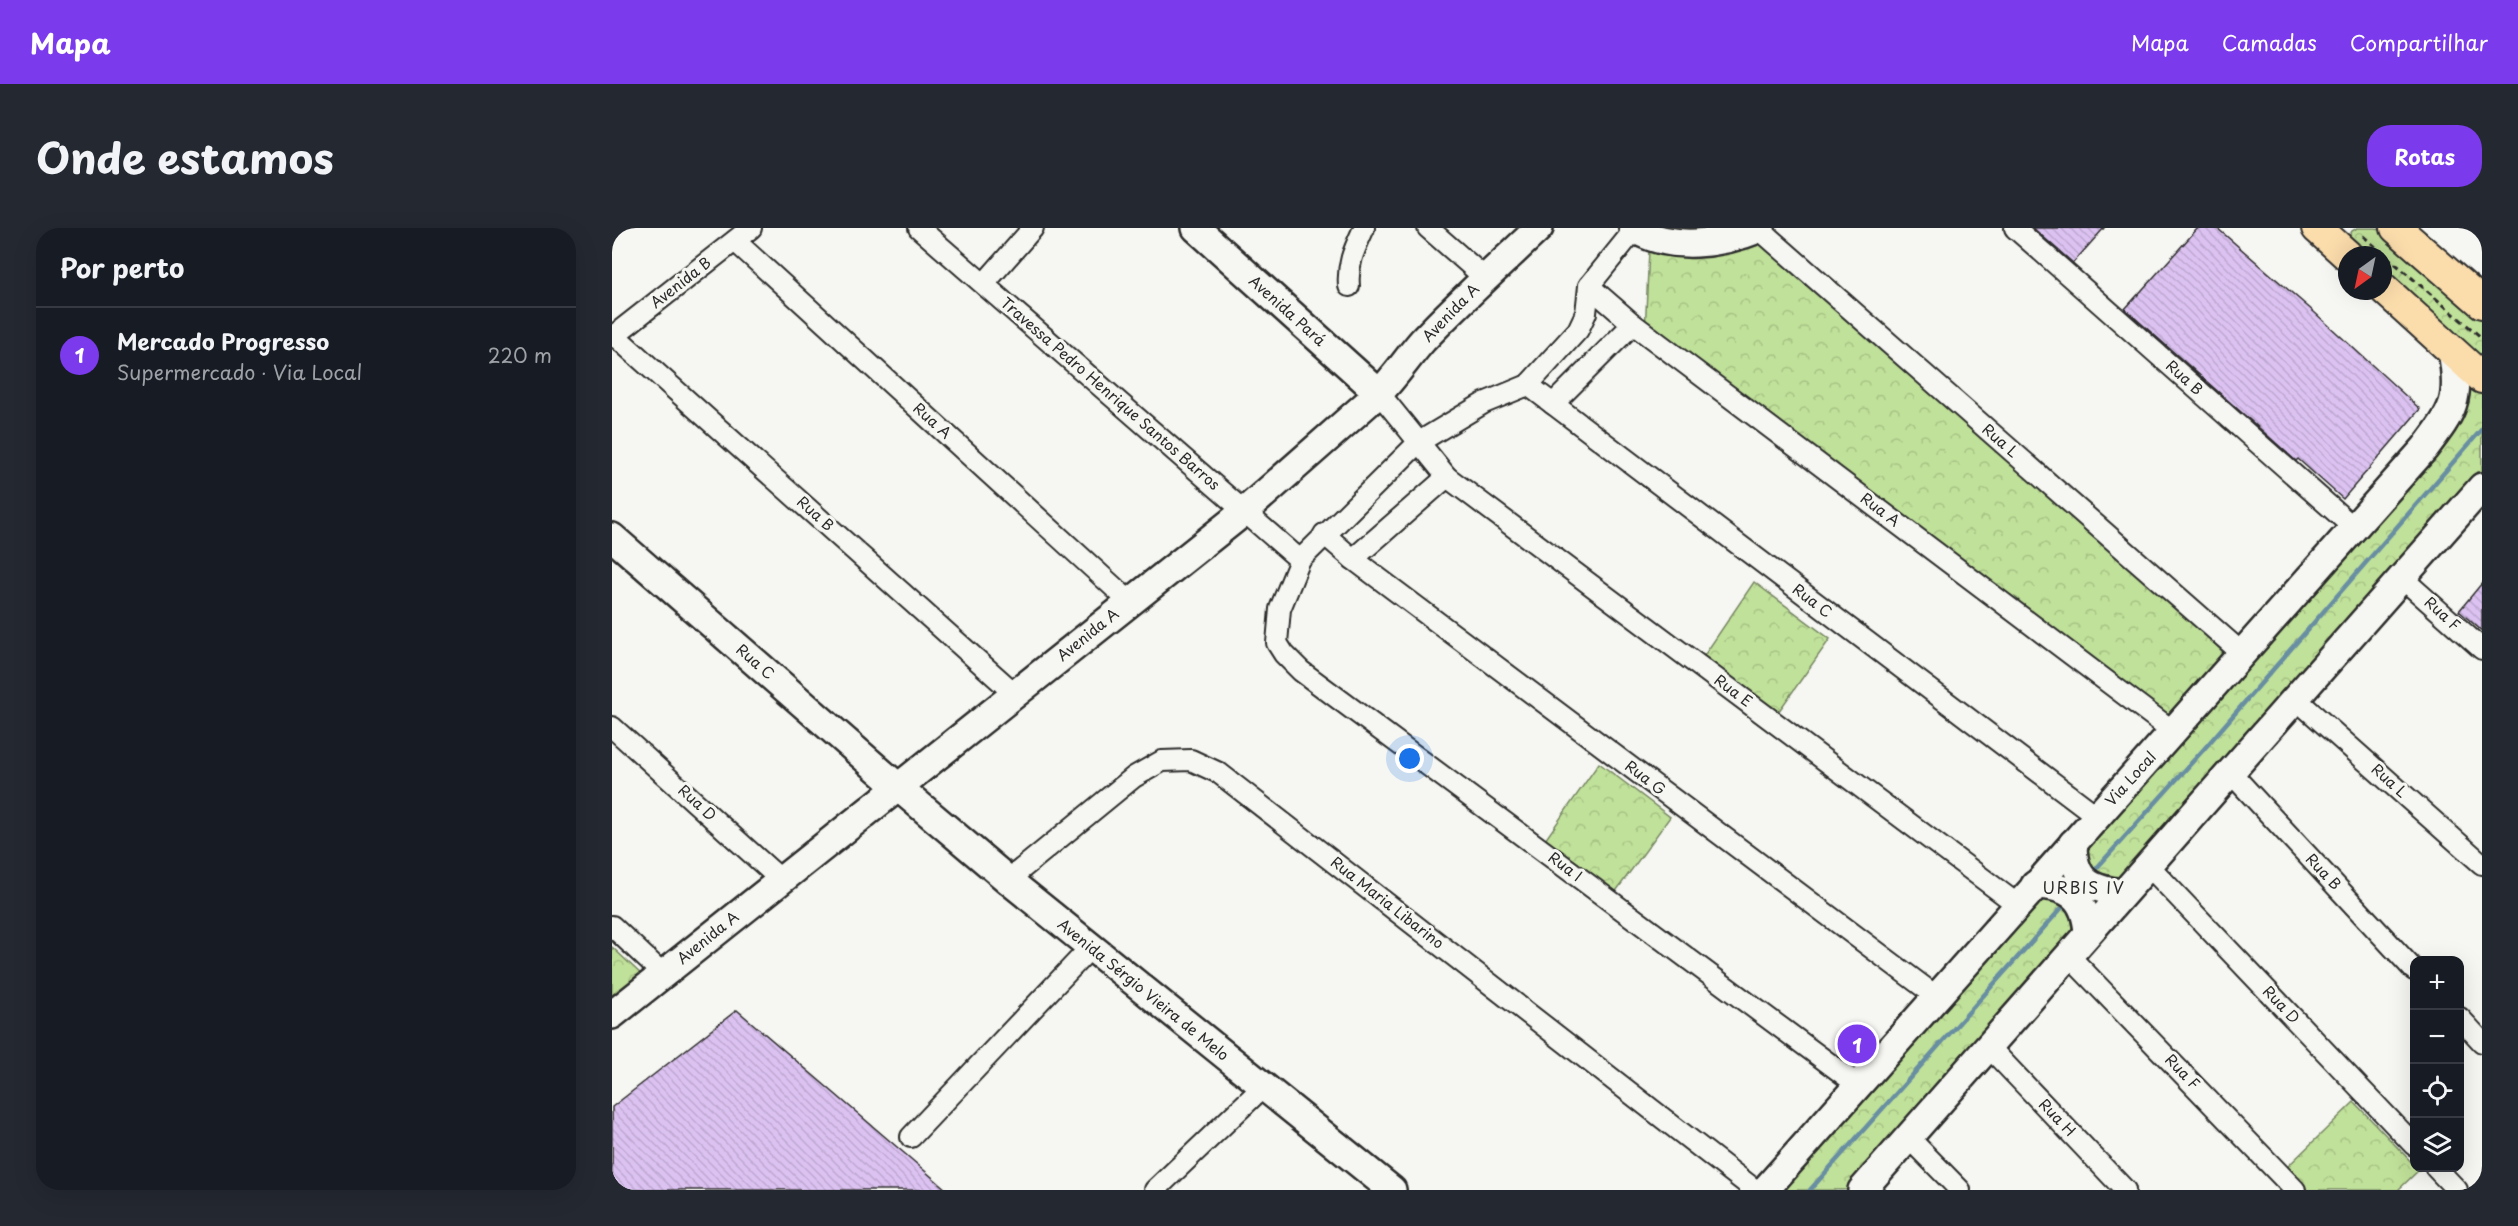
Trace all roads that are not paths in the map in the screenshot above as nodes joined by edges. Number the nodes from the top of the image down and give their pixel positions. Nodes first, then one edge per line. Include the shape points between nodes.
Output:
1 (751, 228) edge
2 (919, 228) edge
3 (1033, 228) edge
4 (1196, 228) edge
5 (1365, 228) edge
6 (1428, 228) edge
7 (1539, 228) edge
8 (2015, 228) edge
9 (2317, 228) edge
10 (2396, 228) edge
11 (1760, 229) edge
12 (1641, 232) edge
13 (735, 241) junction
14 (2350, 243) edge
15 (1485, 278) junction
16 (984, 284) junction
17 (1349, 286) dead end
18 (1588, 286) junction
19 (2392, 296) edge
20 (2482, 303) edge
21 (1633, 324) junction
22 (613, 336) edge
23 (2452, 351) junction
24 (2482, 378) edge
25 (1528, 385) junction
26 (1379, 393) junction
27 (1553, 404) junction
28 (1419, 442) junction
29 (1447, 477) junction
30 (2482, 487) edge
31 (1245, 511) junction
32 (2354, 528) junction
33 (1324, 534) junction
34 (612, 537) edge
35 (1353, 559) junction
36 (1300, 560) junction
37 (2402, 578) junction
38 (1129, 601) junction
39 (2482, 650) edge
40 (2243, 654) junction
41 (1015, 694) junction
42 (2296, 699) junction
43 (612, 727) edge
44 (2174, 732) junction
45 (2231, 773) junction
46 (898, 786) junction
47 (2097, 816) junction
48 (2073, 843) junction
49 (2482, 864) edge
50 (2148, 865) junction
51 (781, 880) junction
52 (1008, 880) junction
53 (2122, 893) junction
54 (2027, 895) junction
55 (612, 926) edge
56 (2088, 932) junction
57 (1091, 947) junction
58 (2068, 955) junction
59 (2410, 965) edge
60 (663, 974) junction
61 (1937, 997) junction
62 (612, 1015) edge
63 (2464, 1022) edge
64 (2482, 1042) edge
65 (1988, 1046) junction
66 (1858, 1085) junction
67 (1263, 1087) junction
68 (910, 1137) dead end
69 (1908, 1137) junction
70 (2410, 1140) edge
71 (2441, 1172) edge
72 (1155, 1190) edge
73 (1392, 1190) edge
74 (1755, 1190) edge
75 (1766, 1190) edge
76 (1862, 1190) edge
77 (1960, 1190) edge
78 (2125, 1190) edge
79 (2295, 1190) edge
80 (2457, 1190) edge

1 - 13 street, Avenida B
2 - 16 street, Travessa Pedro Henrique Santos Barros
3 - 16 street
4 - 26 street, Avenida Pará
5 - 17 street via 1350,259
6 - 15 street
7 - 15 street, Avenida A
8 - 32 street, Rua B
9 - 14 main road
10 - 20 main road
11 - 12 street via 1703,243
11 - 40 street, Rua L
12 - 18 street
13 - 22 street, Avenida B
13 - 38 street, Rua A
15 - 26 street, Avenida A via 1421,343
16 - 31 street, Travessa Pedro Henrique Santos Barros
18 - 21 street, Rua A
18 - 25 street via 1586,313 1578,330
19 - 23 main road
21 - 27 street
21 - 44 street, Rua A
22 - 41 street, Rua B
23 - 24 main road
23 - 32 street, Via Local via 2457,384 2449,414 2425,448
25 - 27 street, Rua C
25 - 28 street via 1484,403
26 - 28 street, Rua E
26 - 31 street, Avenida A
27 - 47 street, Rua C
28 - 29 street, Rua E
28 - 33 street
29 - 35 street
29 - 54 street, Rua E
30 - 37 street
31 - 36 street, Travessa Pedro Henrique Santos Barros
31 - 38 street, Avenida A
32 - 40 street, Via Local
33 - 35 street, Rua G
33 - 36 street
34 - 46 street, Rua C
35 - 61 street, Rua G
36 - 66 street, Rua I via 1280,609 1277,643 1301,671
37 - 39 street, Rua F
37 - 42 street
38 - 41 street, Avenida A
40 - 44 street, Via Local
41 - 46 street, Avenida A
42 - 45 street
42 - 49 street, Rua L
43 - 51 street, Rua D
44 - 47 street, Via Local
45 - 50 street
45 - 59 street, Rua B
46 - 51 street, Avenida A
46 - 52 street, Avenida Sérgio Vieira de Melo
47 - 48 street, Via Local
48 - 53 street via 2076,868 2082,878 2100,889
48 - 54 street, Via Local
50 - 53 street
50 - 70 street, Rua D
51 - 60 street, Avenida A
52 - 57 street, Avenida Sérgio Vieira de Melo
52 - 74 street, Rua Maria Libarino via 1134,777 1162,761 1191,760 1229,780
53 - 56 street
54 - 56 street via 2057,887 2077,899 2087,918
54 - 61 street, Via Local
55 - 60 street
56 - 58 street
57 - 67 street, Avenida Sérgio Vieira de Melo
57 - 68 street
58 - 65 street
58 - 79 street, Rua F
60 - 62 street, Avenida A
61 - 66 street, Via Local
63 - 64 street
65 - 69 street
65 - 78 street, Rua H
66 - 75 street, Via Local
67 - 72 street
67 - 73 street, Avenida Sérgio Vieira de Melo
69 - 76 street
69 - 77 street
71 - 80 street

